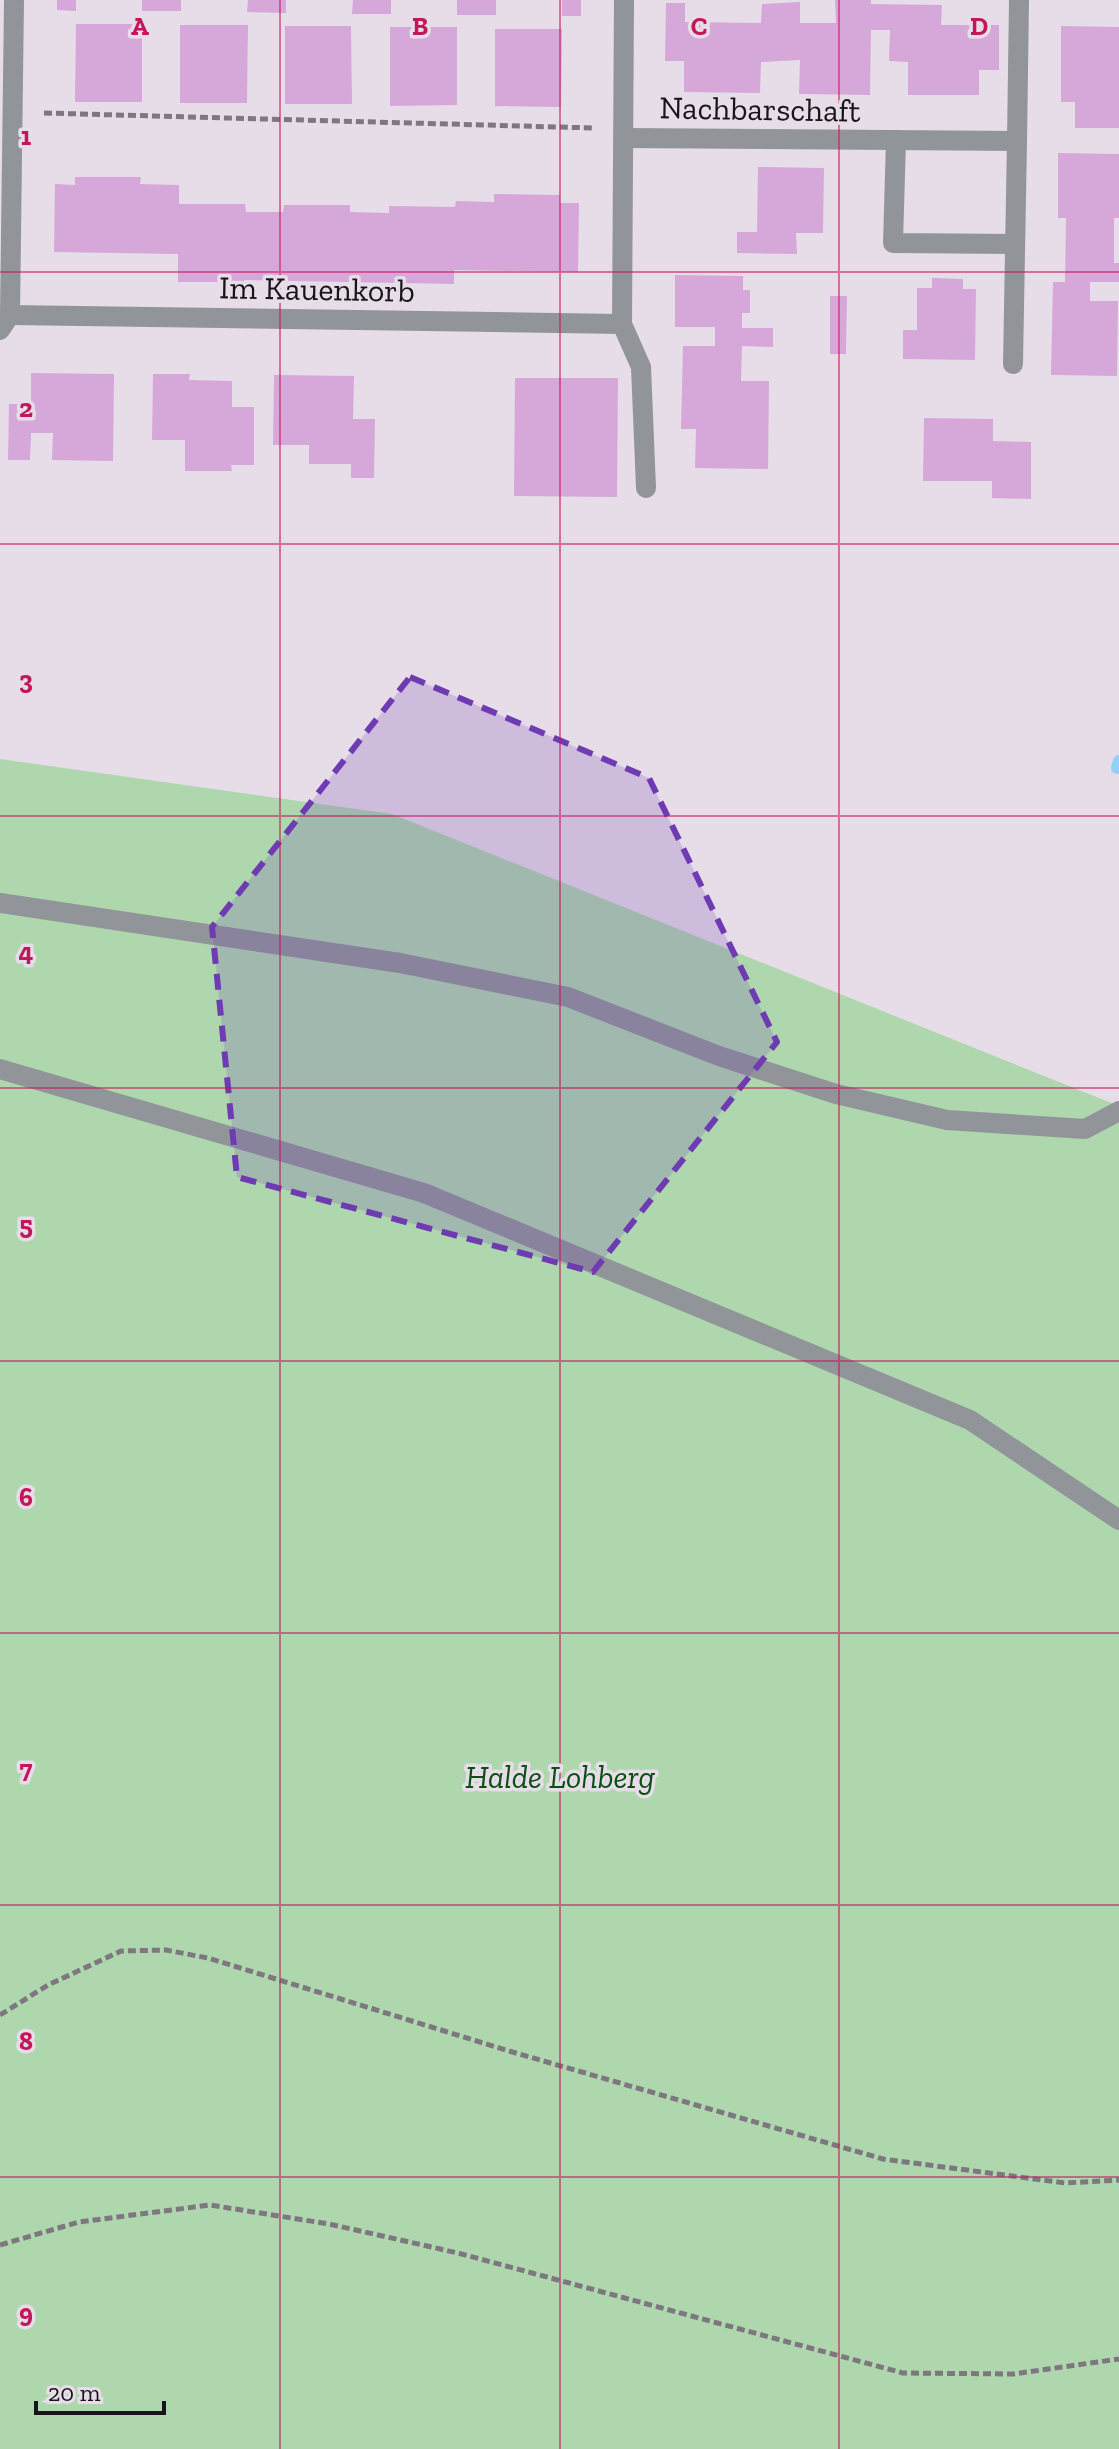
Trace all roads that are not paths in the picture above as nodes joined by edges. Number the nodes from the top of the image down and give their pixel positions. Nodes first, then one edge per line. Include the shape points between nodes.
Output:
1 (14, 0) edge
2 (624, 0) edge
3 (1019, 0) edge
4 (8, 123) edge
5 (624, 133) junction
6 (896, 140) junction
7 (1017, 141) junction
8 (1015, 244) junction
9 (5, 322) edge
10 (622, 324) junction
11 (1013, 364) dead end
12 (646, 488) dead end
13 (0, 903) edge
14 (0, 1069) edge
15 (1119, 1111) edge
16 (1119, 1520) edge

1 - 4 street, Im Kauenkorb
2 - 5 street
3 - 7 street
4 - 9 street, Im Kauenkorb
5 - 6 street, Nachbarschaft
5 - 10 street
6 - 7 street, Nachbarschaft
6 - 8 street, Nachbarschaft via 893,243
7 - 8 street
8 - 11 street
9 - 10 street, Im Kauenkorb
10 - 12 street via 641,367
13 - 15 street via 400,963 568,997 762,1071 947,1120 1085,1129
14 - 16 street via 424,1193 970,1420

